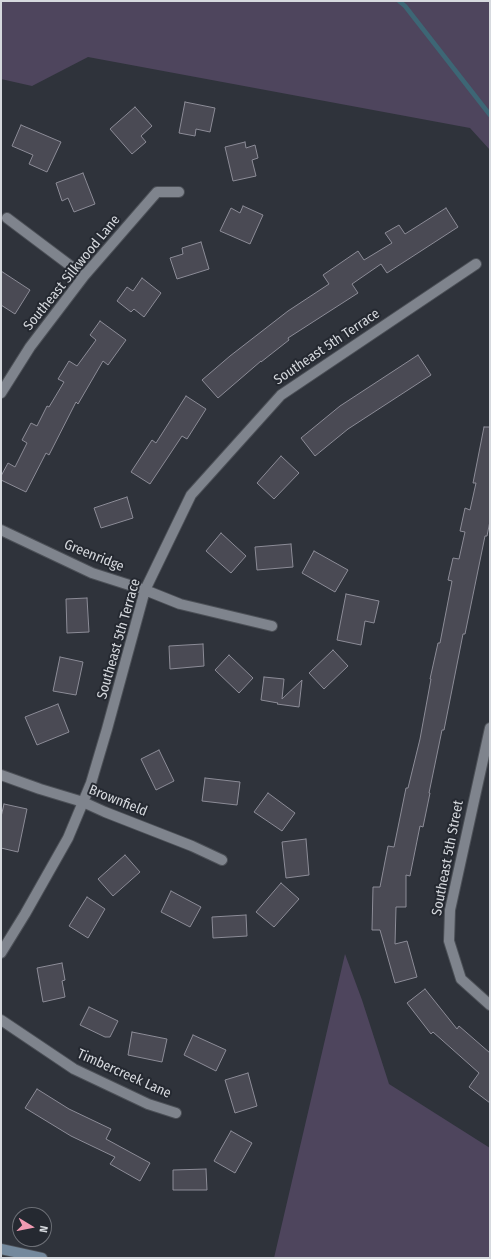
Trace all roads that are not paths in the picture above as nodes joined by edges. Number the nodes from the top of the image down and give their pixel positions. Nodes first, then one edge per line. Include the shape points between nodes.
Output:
1 (178, 192) dead end
2 (7, 218) dead end
3 (476, 264) dead end
4 (84, 276) junction
5 (1, 393) edge
6 (1, 530) edge
7 (146, 590) junction
8 (272, 626) dead end
9 (490, 728) edge
10 (1, 775) edge
11 (83, 802) junction
12 (222, 860) dead end
13 (1, 952) edge
14 (490, 1005) edge
15 (1, 1020) edge
16 (176, 1113) dead end
17 (1, 1249) edge
18 (42, 1258) edge

1 - 4 street, Southeast Silkwood Lane via 157,192
2 - 4 street
3 - 7 street, Southeast 5th Terrace via 281,395 191,495
4 - 5 street, Southeast Silkwood Lane via 30,347
6 - 7 street, Greenridge via 92,573
7 - 8 street, Greenridge via 180,604
7 - 11 street, Southeast 5th Terrace via 108,729
9 - 14 street, Southeast 5th Street via 450,910 449,941 461,979
10 - 11 street, Brownfield
11 - 12 street, Brownfield
11 - 13 street, Southeast 5th Terrace via 68,838
15 - 16 street, Timbercreek Lane via 74,1069 148,1104
17 - 18 main road

